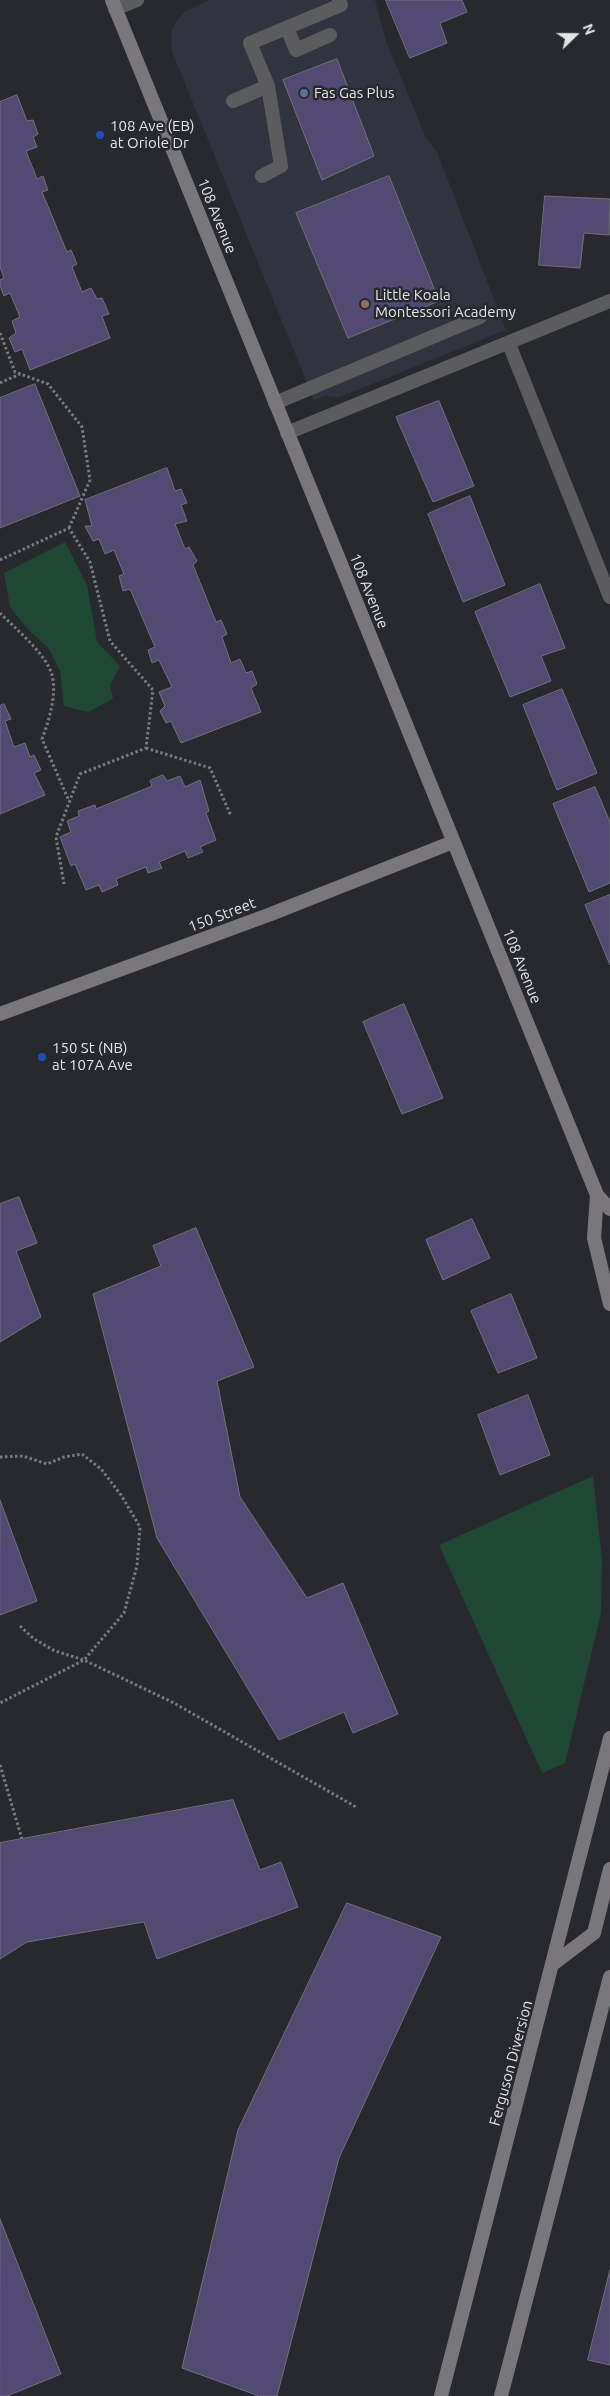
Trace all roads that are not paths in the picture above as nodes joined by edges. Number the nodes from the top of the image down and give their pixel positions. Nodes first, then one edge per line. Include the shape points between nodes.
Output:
1 (137, 0) edge
2 (339, 0) edge
3 (114, 4) edge
4 (287, 28) junction
5 (330, 36) dead end
6 (268, 86) junction
7 (233, 101) dead end
8 (262, 176) dead end
9 (610, 301) edge
10 (480, 317) dead end
11 (509, 344) junction
12 (275, 403) junction
13 (287, 433) junction
14 (610, 597) edge
15 (453, 842) junction
16 (0, 1014) edge
17 (597, 1195) junction
18 (610, 1209) edge
19 (610, 1304) edge
20 (610, 1738) edge
21 (610, 1869) edge
22 (553, 1964) junction
23 (610, 1977) edge
24 (441, 2396) edge
25 (501, 2396) edge

1 - 3 street
2 - 4 street via 341,5
3 - 12 main road, 108 Avenue
4 - 5 street via 296,50
4 - 6 street via 250,43
6 - 7 street
6 - 8 street via 281,166
9 - 11 street
10 - 12 street
11 - 13 street
11 - 14 street
12 - 13 main road, 108 Avenue
13 - 15 main road, 108 Avenue
15 - 16 main road, 150 Street via 252,921
15 - 17 main road, 108 Avenue
17 - 18 main road, 108 Avenue
17 - 19 main road, 108 Avenue via 594,1238
20 - 22 main road, Ferguson Diversion
21 - 22 main road via 594,1933
22 - 24 main road, Ferguson Diversion
23 - 25 main road

